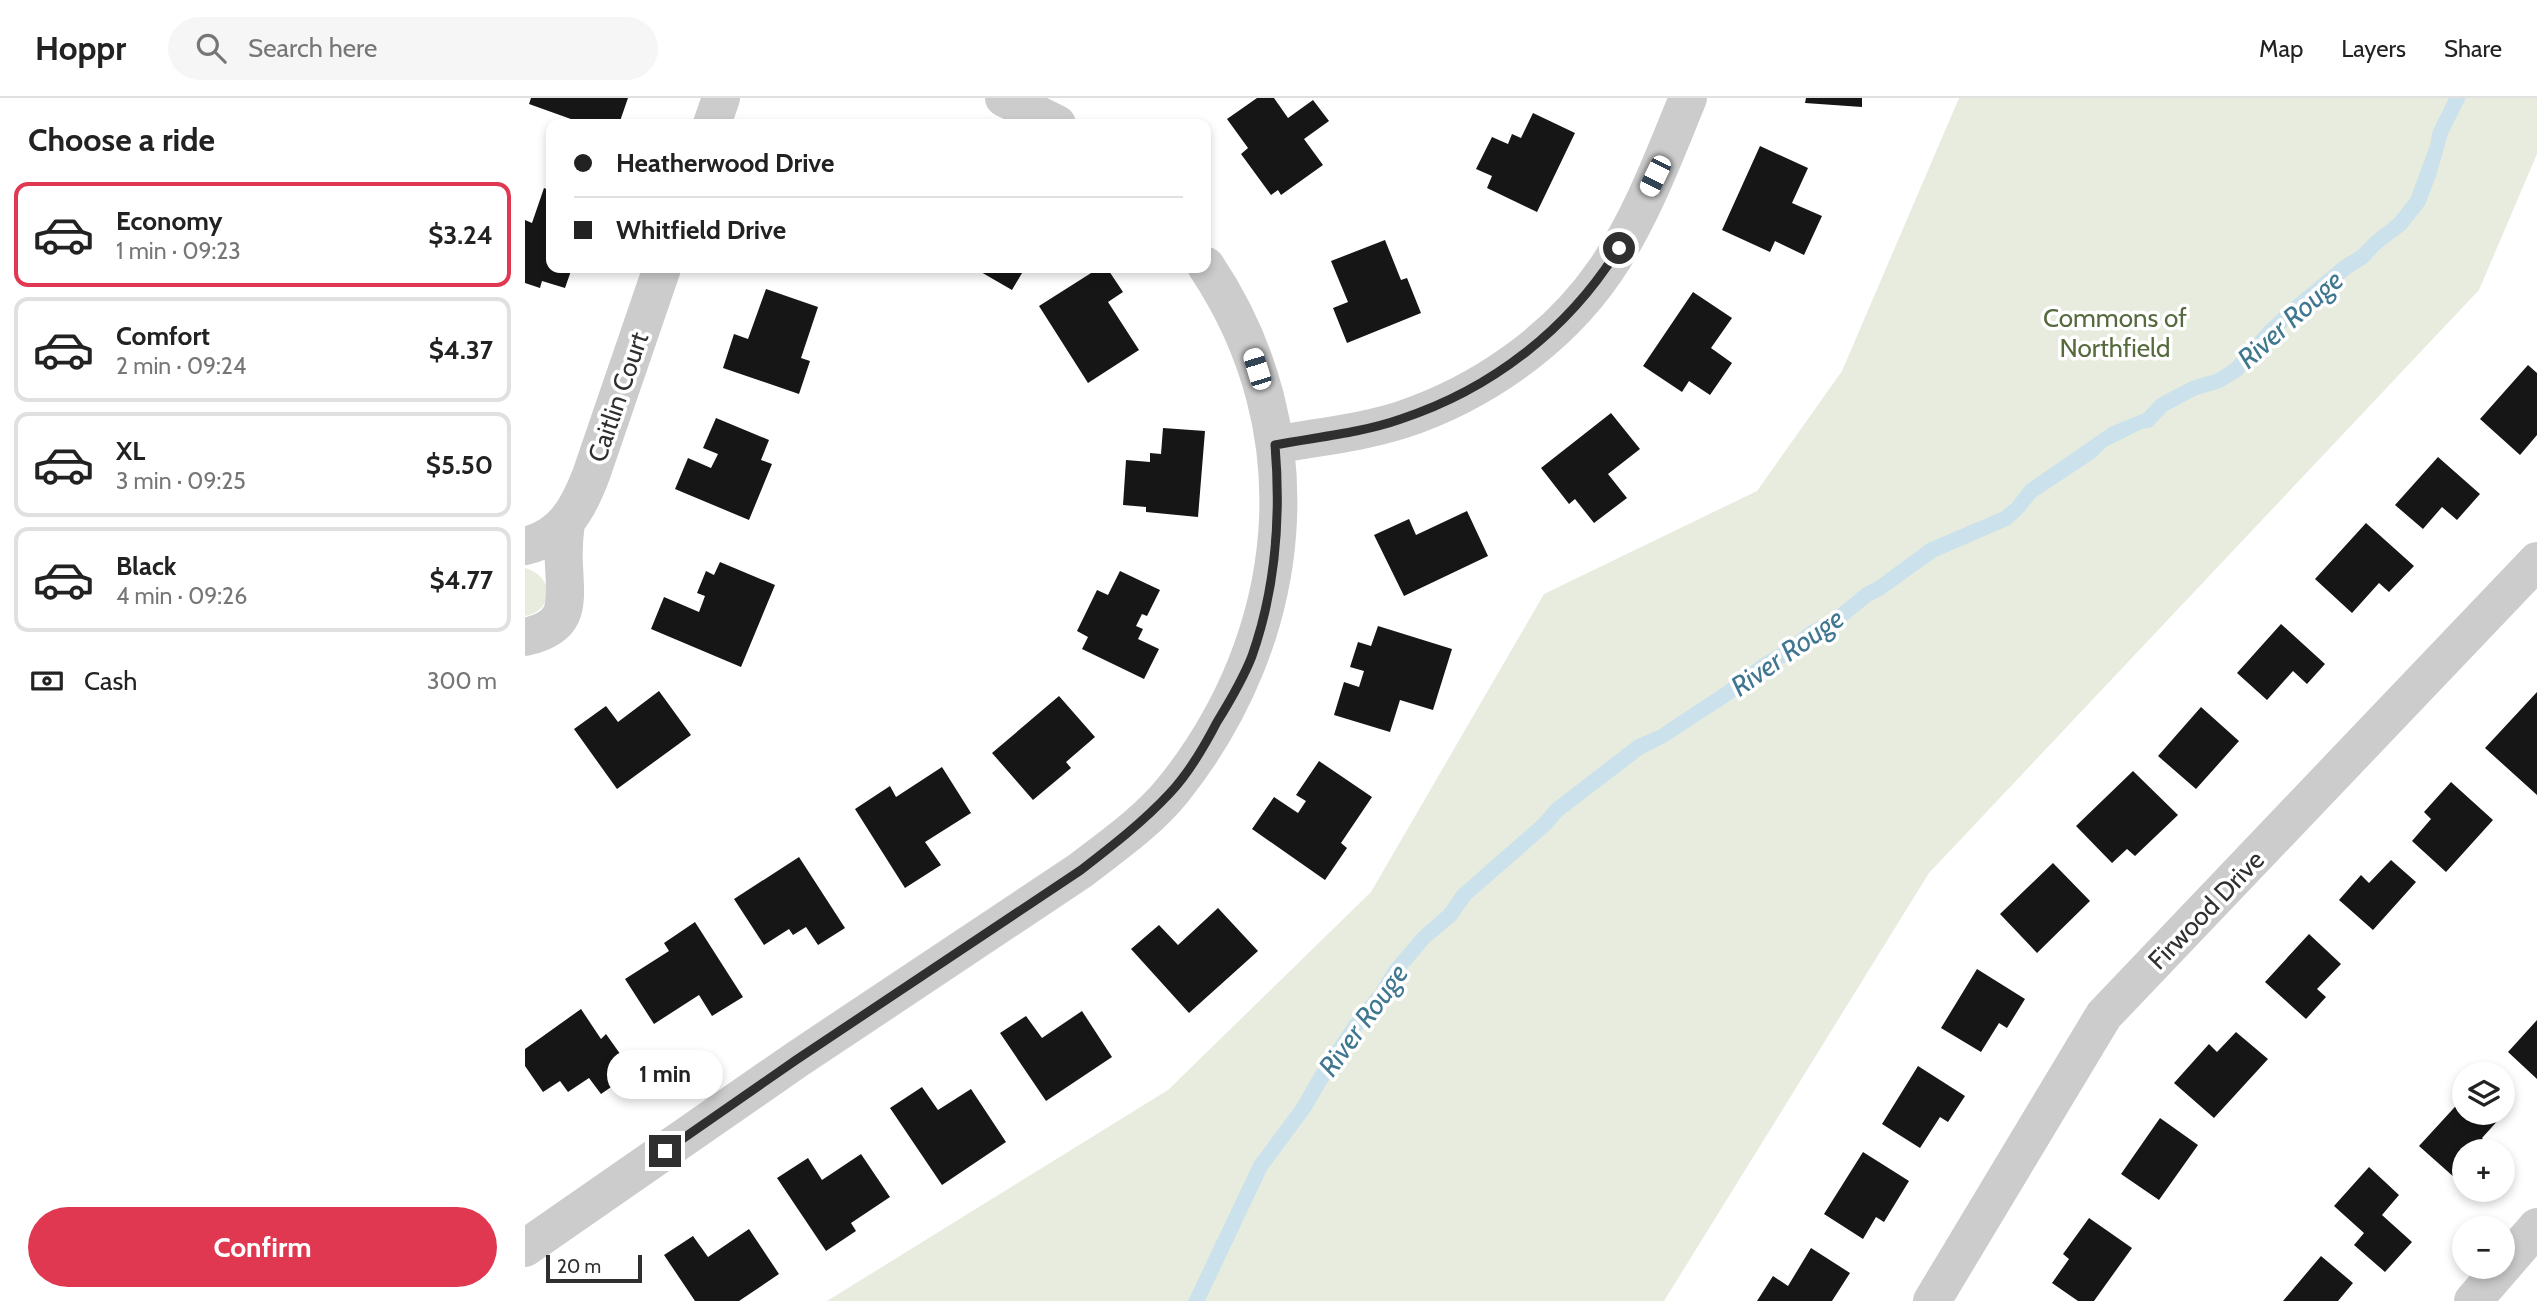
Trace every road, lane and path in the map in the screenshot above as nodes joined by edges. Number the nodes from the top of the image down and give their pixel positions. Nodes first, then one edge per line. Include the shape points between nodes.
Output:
1 (721, 98) edge
2 (1004, 98) edge
3 (1688, 98) edge
4 (714, 119) edge
5 (1047, 119) edge
6 (660, 273) edge
7 (1211, 273) edge
8 (1275, 445) junction
9 (566, 522) junction
10 (525, 546) edge
11 (2537, 561) edge
12 (525, 637) edge
13 (2537, 1227) edge
14 (525, 1248) edge
15 (1932, 1301) edge
16 (2473, 1301) edge

1 - 4 street
2 - 5 street
3 - 8 street via 1619,248 1576,307 1548,334 1499,372 1437,406 1359,430
6 - 9 street, Caitlin Court via 586,486
7 - 8 street via 1251,348
8 - 14 street via 1278,514 1261,628 1238,685 1172,792 1081,870
9 - 10 street, Caitlin Court via 552,537
9 - 12 street, Caitlin Court via 563,614 541,633
11 - 15 street, Firwood Drive via 2104,1016
13 - 16 street

